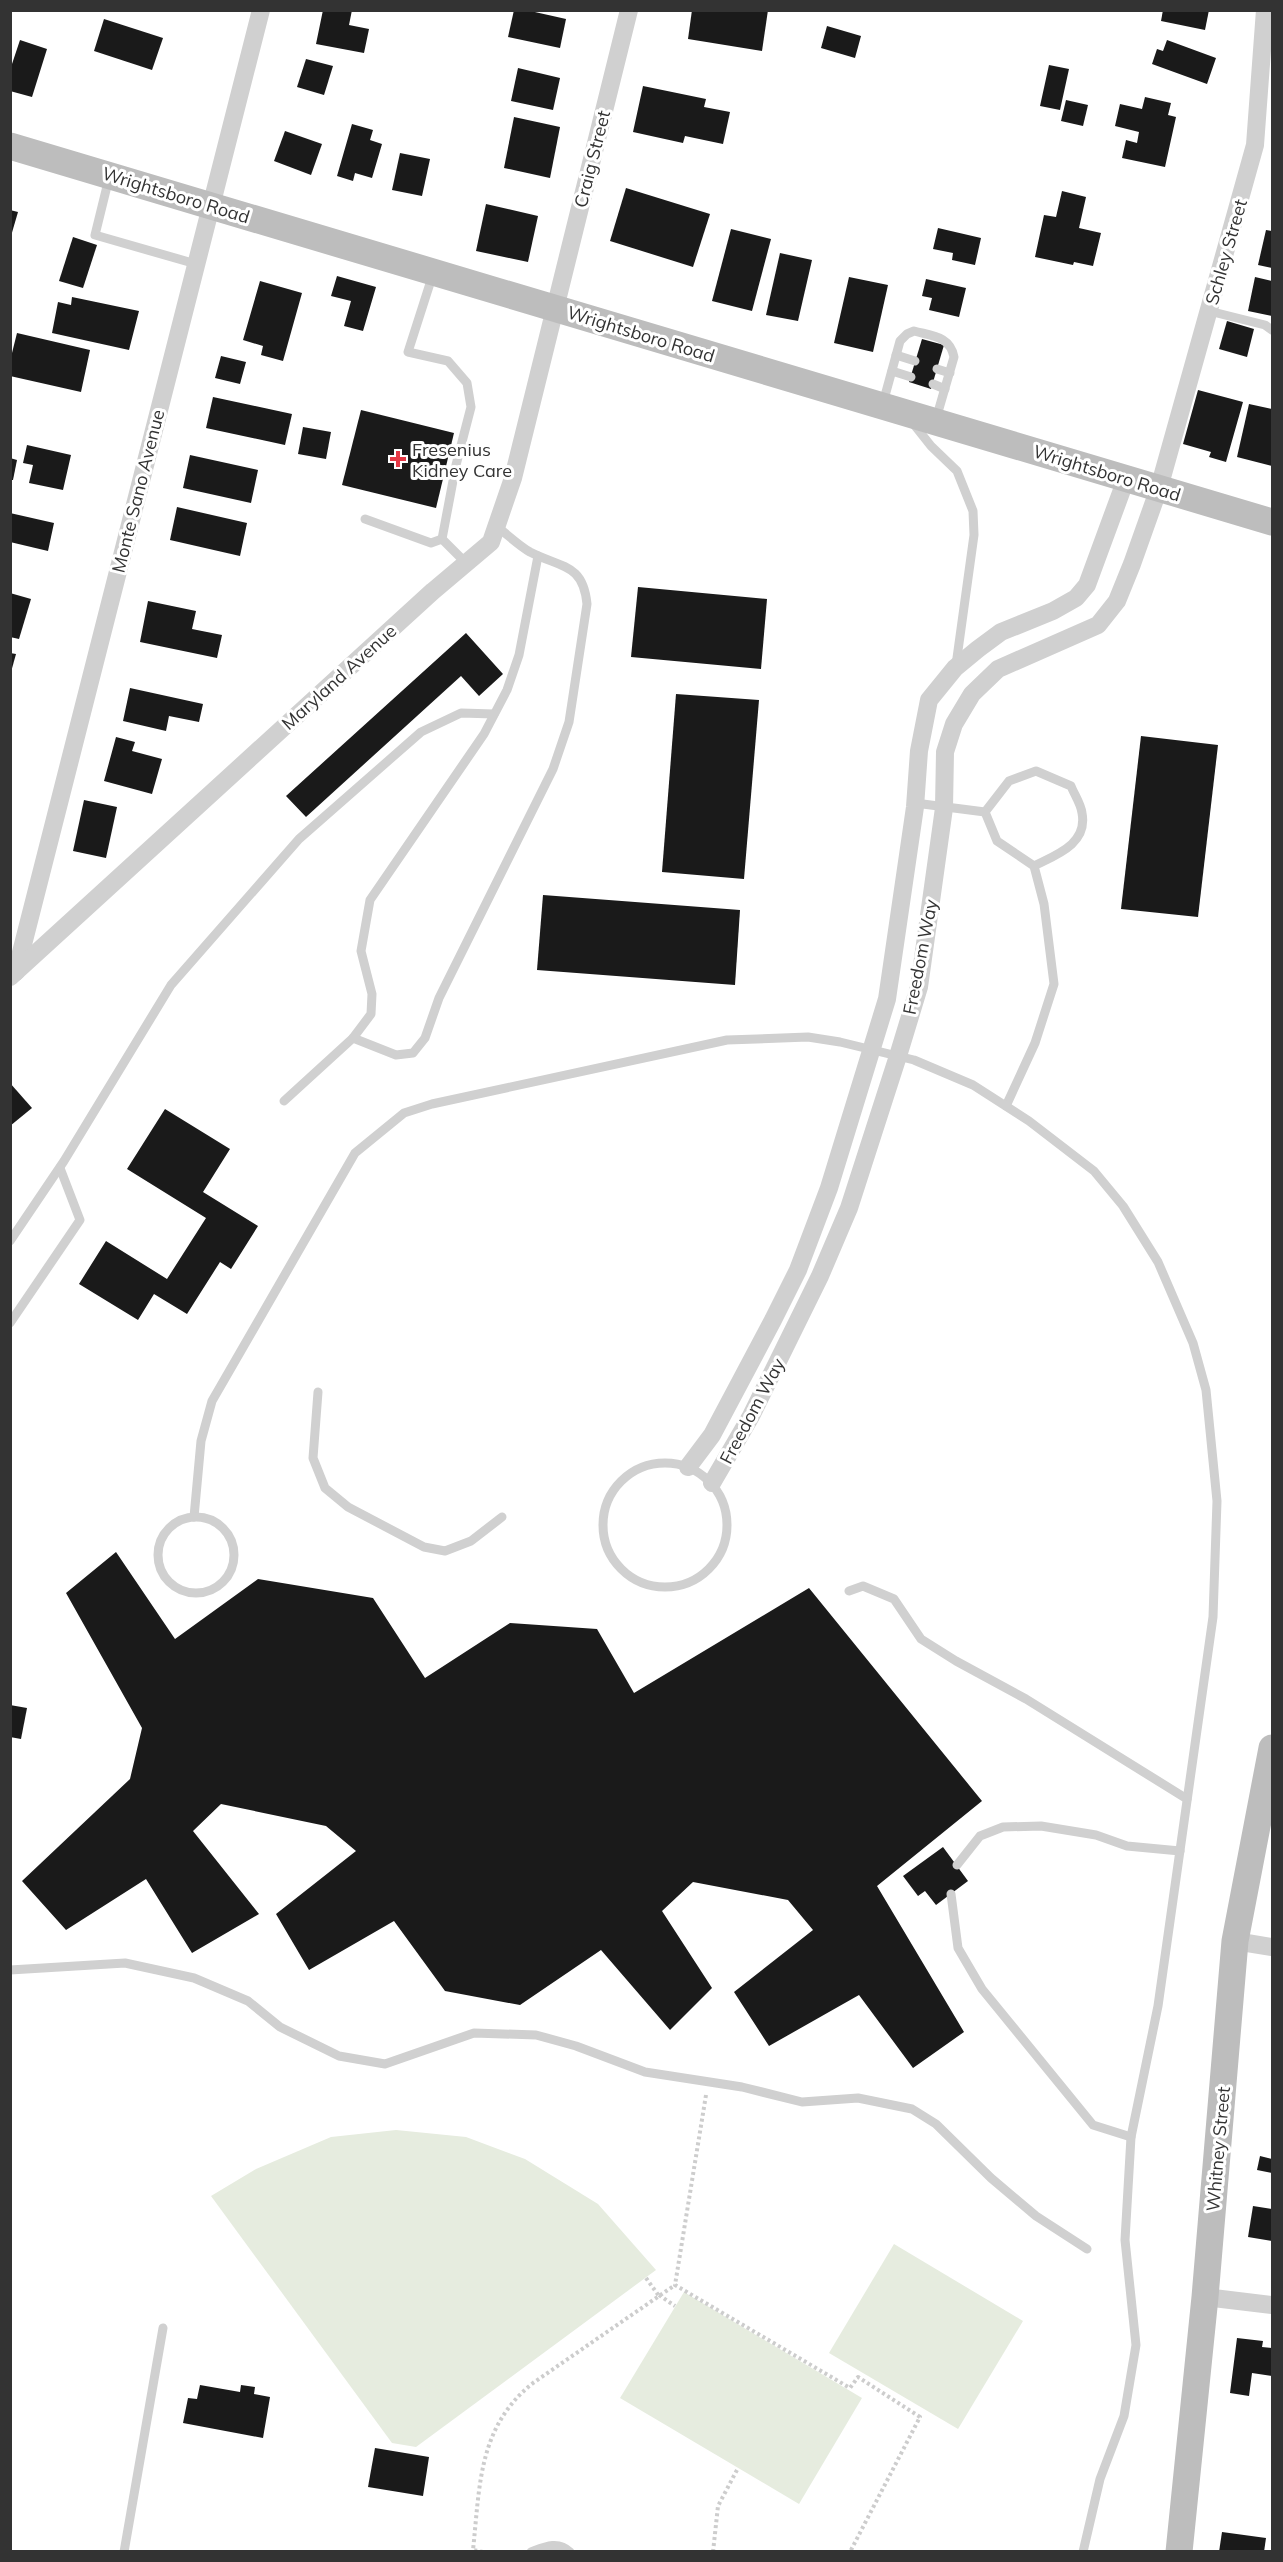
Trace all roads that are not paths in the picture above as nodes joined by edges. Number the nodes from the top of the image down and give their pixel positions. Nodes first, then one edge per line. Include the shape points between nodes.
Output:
1 (261, 10) edge
2 (629, 10) edge
3 (1265, 10) edge
4 (10, 146) edge
5 (110, 175) junction
6 (211, 206) junction
7 (196, 264) junction
8 (433, 272) junction
9 (554, 308) junction
10 (1209, 311) junction
11 (1272, 330) edge
12 (896, 355) junction
13 (915, 361) dead end
14 (938, 369) dead end
15 (892, 371) junction
16 (950, 373) junction
17 (911, 377) dead end
18 (933, 384) dead end
19 (945, 389) junction
20 (894, 409) junction
21 (936, 422) junction
22 (1126, 479) junction
23 (1160, 488) junction
24 (365, 519) dead end
25 (1272, 522) edge
26 (496, 526) junction
27 (442, 539) junction
28 (538, 556) junction
29 (466, 563) junction
30 (955, 668) junction
31 (494, 714) junction
32 (915, 803) junction
33 (944, 808) junction
34 (984, 812) junction
35 (1034, 866) junction
36 (13, 974) edge
37 (352, 1038) junction
38 (872, 1050) junction
39 (898, 1056) junction
40 (284, 1101) dead end
41 (1006, 1106) junction
42 (60, 1167) junction
43 (10, 1241) edge
44 (10, 1323) edge
45 (318, 1392) dead end
46 (688, 1467) junction
47 (712, 1483) junction
48 (194, 1517) junction
49 (502, 1517) dead end
50 (849, 1592) dead end
51 (1272, 1748) edge
52 (1187, 1799) junction
53 (1180, 1851) junction
54 (957, 1865) dead end
55 (951, 1894) dead end
56 (1235, 1941) junction
57 (1272, 1947) edge
58 (10, 1970) edge
59 (1131, 2137) junction
60 (1087, 2249) dead end
61 (1205, 2297) junction
62 (1272, 2305) edge
63 (163, 2328) dead end
64 (124, 2552) edge
65 (531, 2552) edge
66 (570, 2552) edge
67 (1083, 2552) edge
68 (1179, 2552) edge

1 - 6 street, Monte Sano Avenue
2 - 9 street, Craig Street
3 - 10 street, Schley Street via 1256,145
4 - 5 main road, Wrightsboro Road
5 - 6 main road, Wrightsboro Road
5 - 7 lane via 95,235
6 - 7 street, Monte Sano Avenue
6 - 8 main road, Wrightsboro Road
7 - 36 street, Monte Sano Avenue
8 - 9 main road, Wrightsboro Road
8 - 27 lane via 408,352 448,361 467,383 471,406
9 - 20 main road, Wrightsboro Road
9 - 26 street, Maryland Avenue via 513,478
10 - 11 lane
10 - 23 street, Schley Street
12 - 13 lane
12 - 15 lane
12 - 16 lane via 900,341 914,331 947,340 954,357
14 - 16 lane
15 - 17 lane
15 - 20 lane
16 - 19 lane
18 - 19 lane
19 - 21 lane
20 - 21 main road, Wrightsboro Road
20 - 30 lane via 957,471 973,511 974,535
21 - 22 main road, Wrightsboro Road
22 - 23 main road, Wrightsboro Road
22 - 30 street, Freedom Way via 1087,585 1076,598 1001,632
23 - 25 main road, Wrightsboro Road
23 - 33 street, Freedom Way via 1117,602 1098,625 998,669 972,694 954,723 945,752
24 - 27 lane via 431,543
26 - 28 lane
26 - 29 street, Maryland Avenue via 491,542
27 - 29 lane
28 - 31 lane via 519,655
28 - 37 lane via 576,571 586,586 587,604 569,722 553,769 424,1038 413,1053 396,1055
29 - 36 street, Maryland Avenue
30 - 32 street, Freedom Way via 929,700 919,751
31 - 37 lane via 370,900 361,951 372,994 371,1014
31 - 42 lane via 460,713 421,732 298,839 171,985
32 - 33 lane
32 - 38 street, Freedom Way via 887,999
33 - 34 lane
33 - 39 street, Freedom Way via 918,987
34 - 35 lane via 998,841
34 - 35 lane via 1009,781 1036,771 1071,786 1083,813 1081,833 1066,850
35 - 41 lane via 1044,904 1054,984 1035,1043
37 - 40 lane
38 - 39 lane
38 - 46 street, Freedom Way via 829,1188 798,1270 712,1435
38 - 48 lane via 808,1037 728,1040 465,1096 404,1113 355,1153 212,1401 201,1441
39 - 41 lane via 973,1085
39 - 47 street, Freedom Way via 849,1208 820,1276 751,1416
41 - 52 lane via 1094,1171 1123,1206 1158,1262 1193,1343 1206,1390 1217,1501 1213,1617
42 - 43 lane
42 - 44 lane via 80,1220
45 - 49 lane via 313,1458 325,1488 348,1507 424,1548 445,1551 471,1541
46 - 47 lane
46 - 47 lane via 671,1462 637,1469 620,1481 609,1497 602,1523 608,1550 631,1578 652,1587 674,1587 689,1583 717,1561 728,1532 728,1519
48 - 48 lane via 170,1526 160,1542 157,1557 167,1581 194,1594 220,1585 233,1566 234,1551 229,1536 216,1522
50 - 52 lane via 862,1586 894,1599 921,1639
51 - 56 main road, Whitney Street
52 - 53 lane
53 - 54 lane via 1127,1845 1041,1826 1003,1827 980,1836
53 - 59 lane via 1158,2006
55 - 59 lane via 958,1948 982,1989 1093,2125
56 - 57 street
56 - 61 main road, Whitney Street
58 - 60 lane via 126,1963 194,1978 248,2001 280,2027 339,2056 385,2064 474,2033 501,2032 536,2035 576,2046 645,2072 802,2102 858,2098 912,2109 936,2124 1036,2216
59 - 67 lane via 1125,2240 1136,2345 1124,2416 1100,2479
61 - 62 street
61 - 68 main road, Whitney Street
63 - 64 lane
65 - 66 lane via 554,2544

